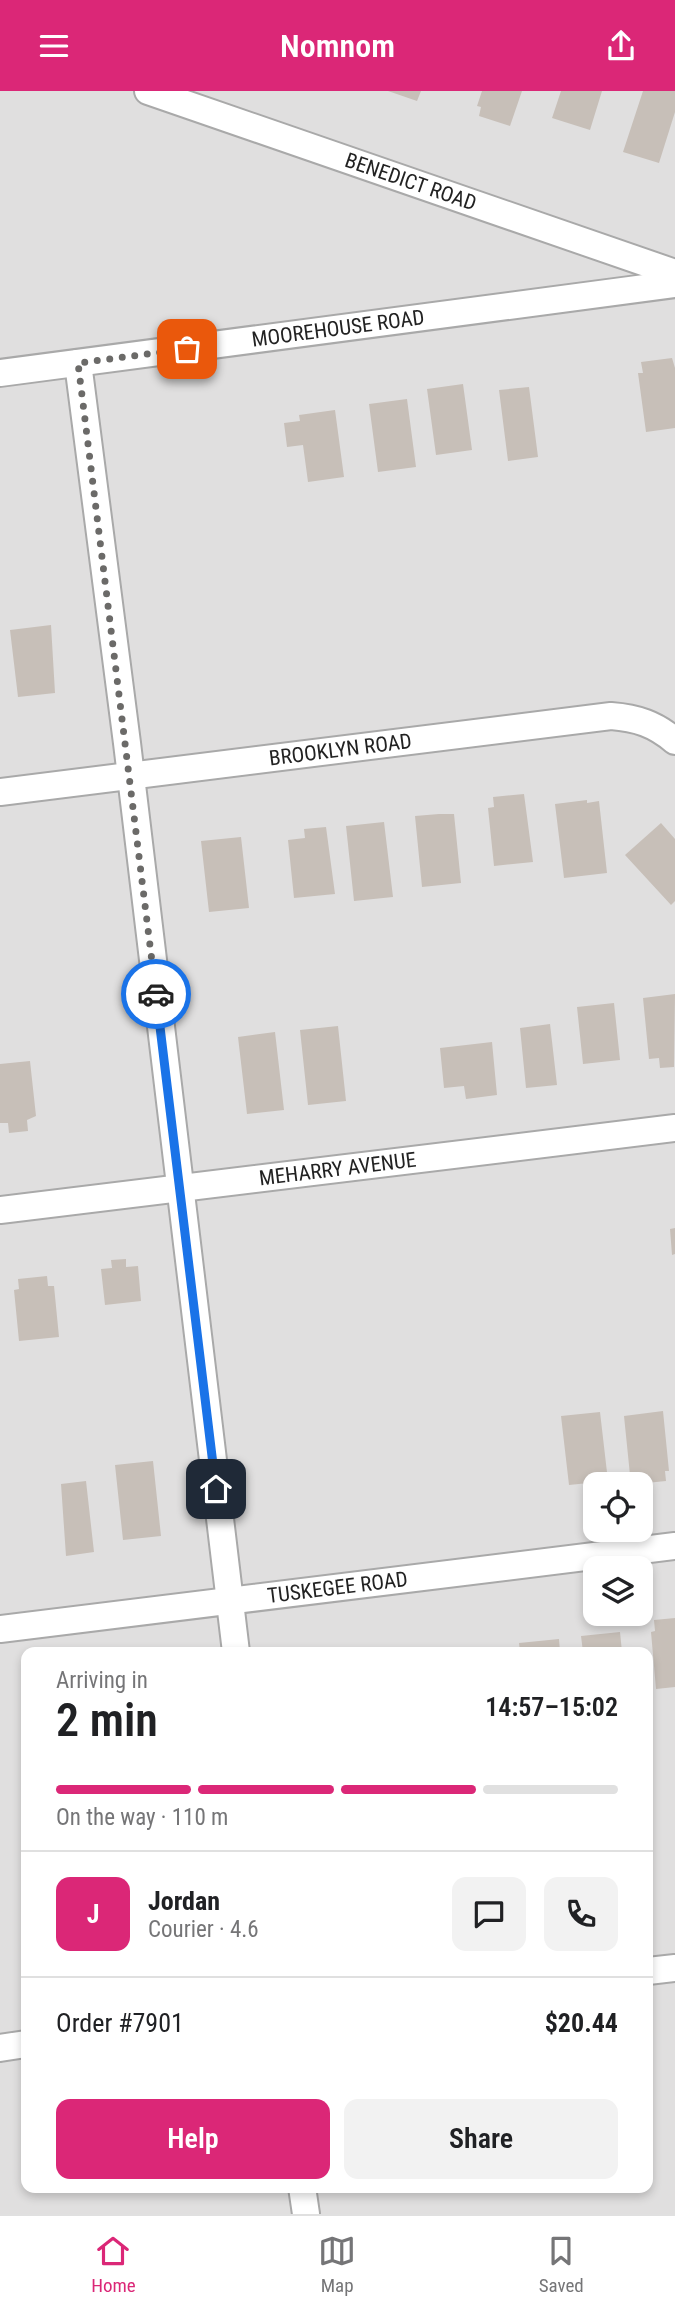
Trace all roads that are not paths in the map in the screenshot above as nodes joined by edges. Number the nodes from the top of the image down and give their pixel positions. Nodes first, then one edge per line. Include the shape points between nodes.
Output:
1 (148, 91) edge
2 (675, 273) edge
3 (675, 284) edge
4 (78, 363) junction
5 (0, 373) edge
6 (675, 741) edge
7 (131, 775) junction
8 (0, 792) edge
9 (675, 1128) edge
10 (179, 1189) junction
11 (0, 1210) edge
12 (675, 1546) edge
13 (230, 1601) junction
14 (0, 1629) edge
15 (235, 1647) edge
16 (675, 1968) edge
17 (653, 1970) edge
18 (21, 2046) edge
19 (0, 2048) edge
20 (303, 2193) edge
21 (306, 2214) edge

1 - 2 street, BENEDICT ROAD
3 - 4 street, MOOREHOUSE ROAD
4 - 5 street, MOOREHOUSE ROAD
4 - 7 street
6 - 7 street, BROOKLYN ROAD via 637,718 611,716
7 - 8 street, BROOKLYN ROAD
7 - 10 street
9 - 10 street, MEHARRY AVENUE
10 - 11 street, MEHARRY AVENUE
10 - 13 street
12 - 13 street, TUSKEGEE ROAD
13 - 14 street, TUSKEGEE ROAD
13 - 15 street
16 - 17 street
18 - 19 street
20 - 21 street

